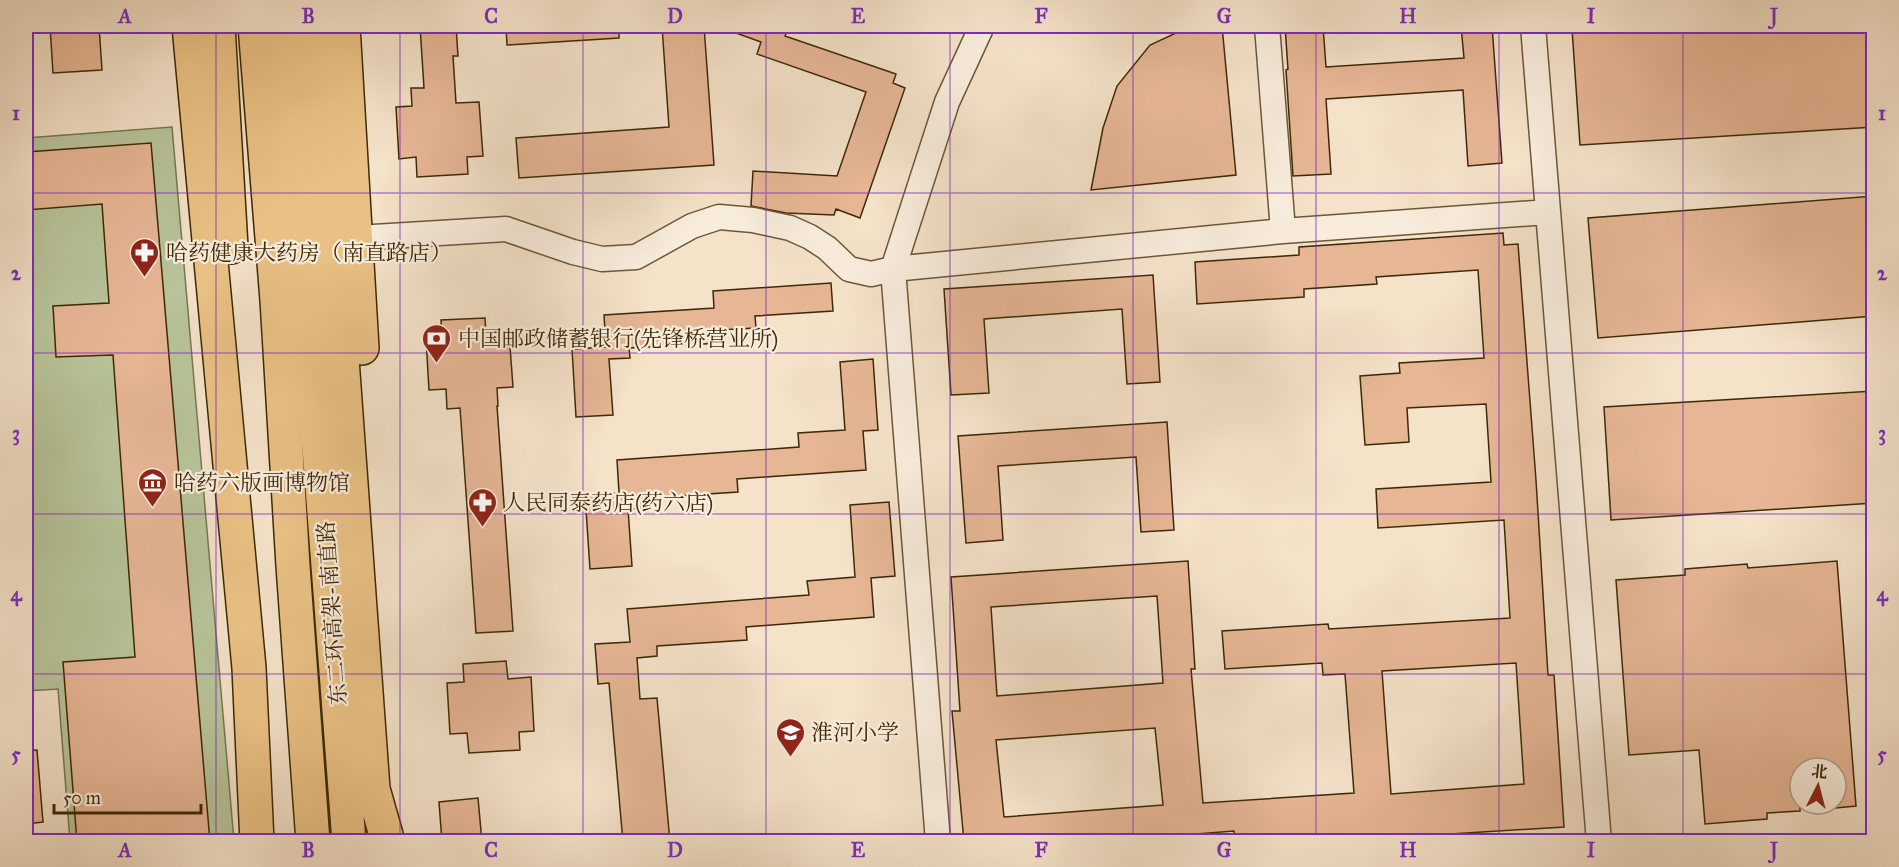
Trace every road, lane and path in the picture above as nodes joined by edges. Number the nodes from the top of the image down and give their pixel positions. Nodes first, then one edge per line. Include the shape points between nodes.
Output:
1 (189, 26) edge
2 (218, 26) edge
3 (255, 26) edge
4 (287, 26) edge
5 (318, 26) edge
6 (343, 26) edge
7 (982, 26) edge
8 (1268, 26) edge
9 (1533, 26) edge
10 (1548, 212) junction
11 (1283, 231) junction
12 (357, 238) junction
13 (893, 270) junction
14 (249, 668) junction
15 (257, 842) edge
16 (313, 842) edge
17 (348, 842) edge
18 (388, 842) edge
19 (938, 842) edge
20 (1599, 842) edge

1 - 14 highway
2 - 14 highway via 250,562
3 - 16 highway, 东二环高架-南直路
4 - 17 highway, 东二环高架-南直路
5 - 18 highway via 373,789
6 - 12 highway
7 - 13 street via 947,102
8 - 11 street
9 - 10 street
10 - 11 street
10 - 20 street
11 - 13 street
12 - 13 street via 506,229 602,259 636,257 692,226 719,217 790,228 827,248 849,269 871,274
12 - 18 highway
13 - 19 street
14 - 15 highway

